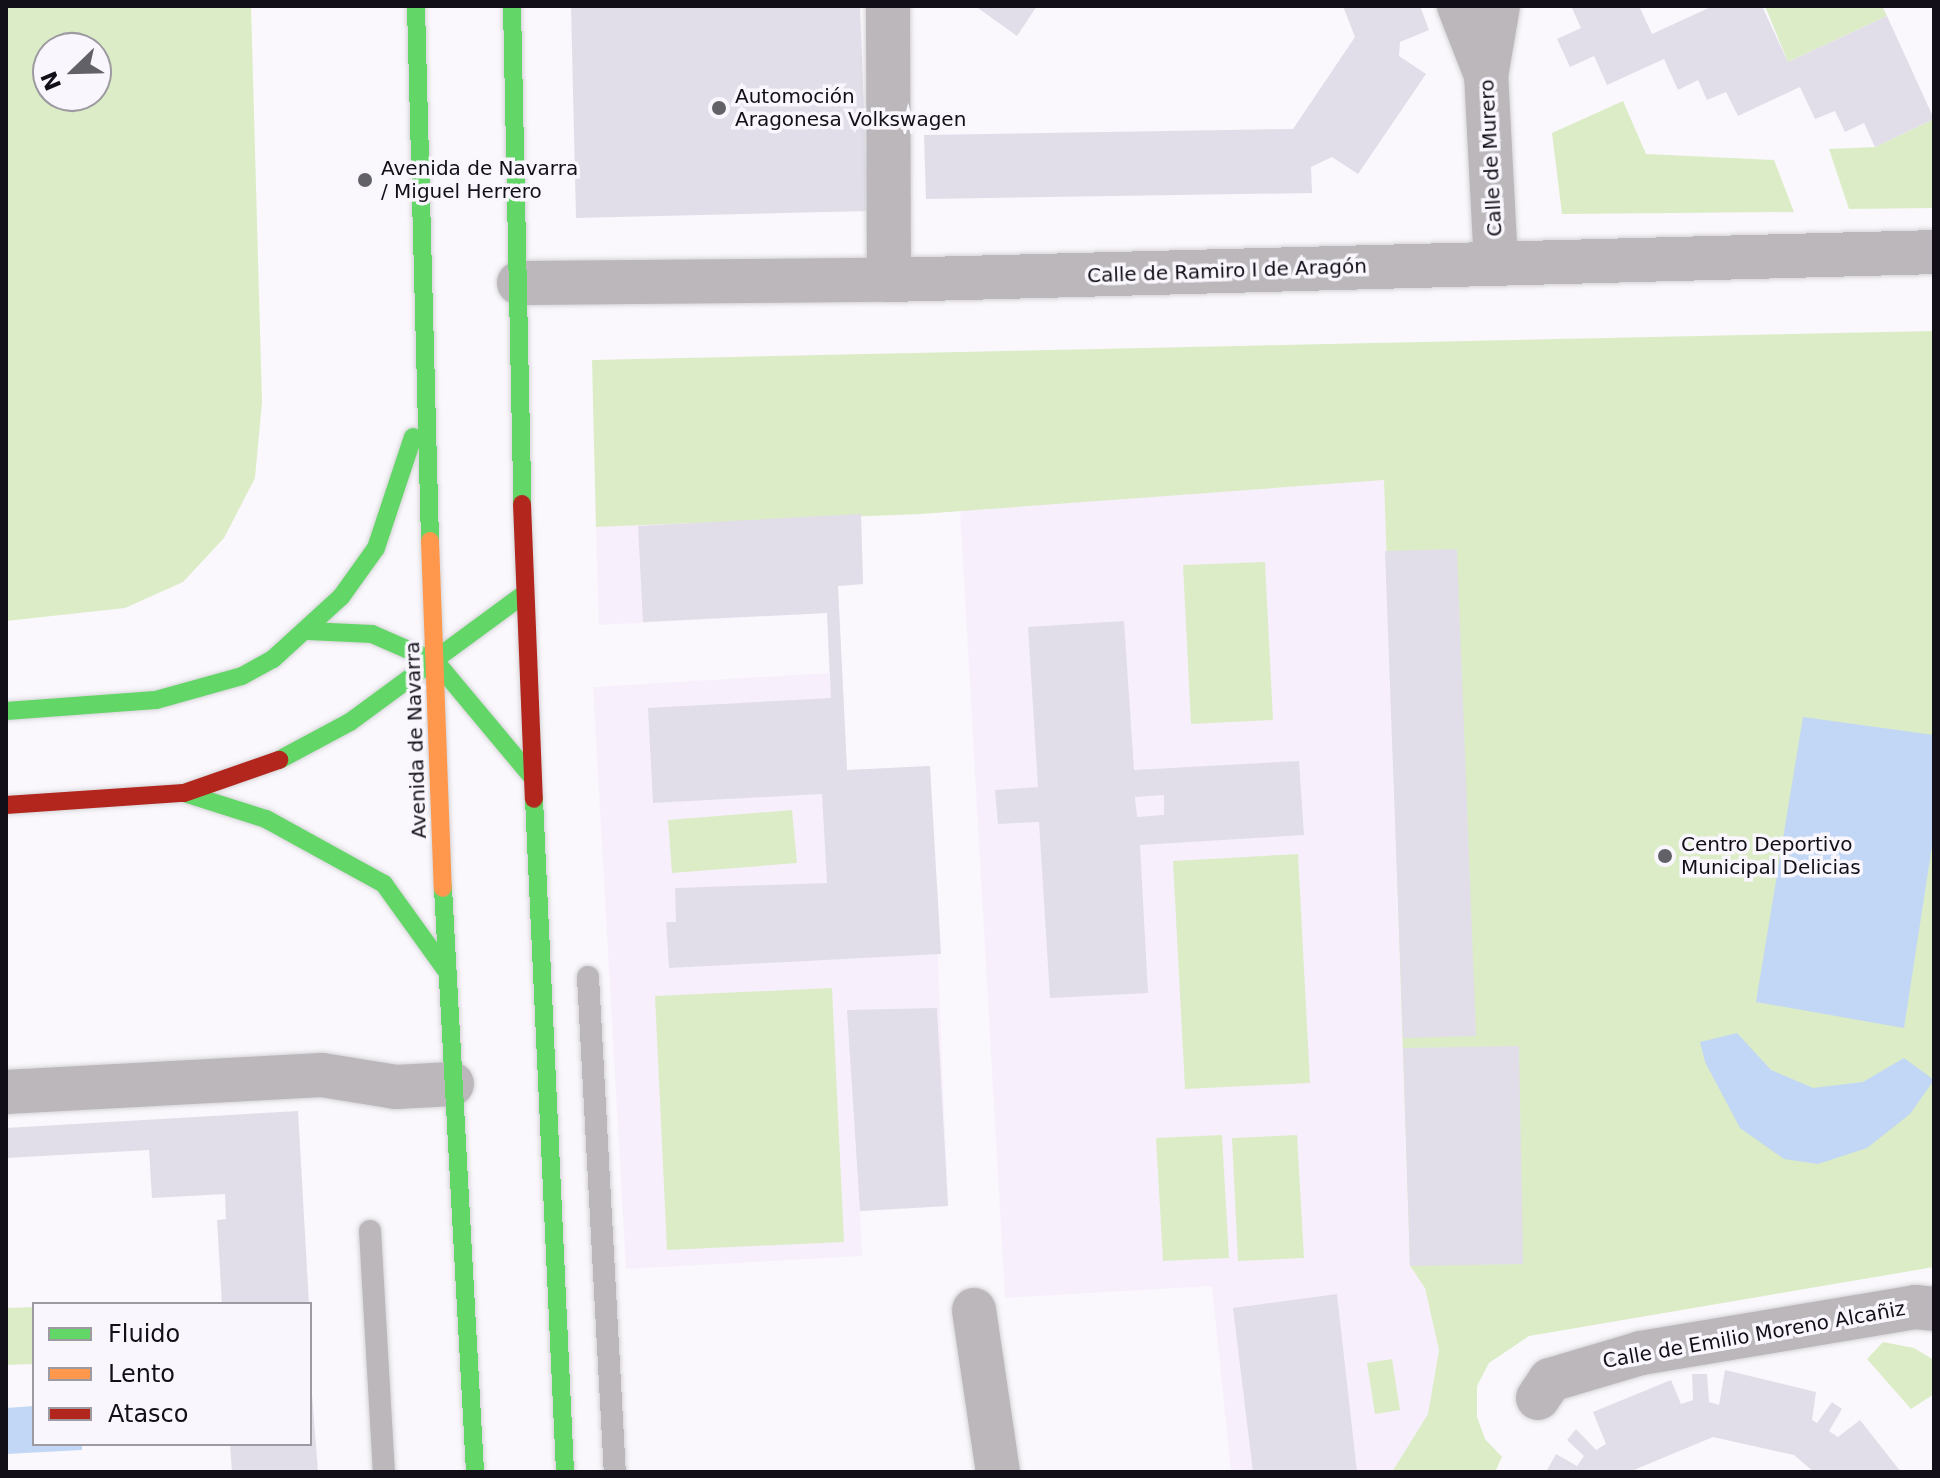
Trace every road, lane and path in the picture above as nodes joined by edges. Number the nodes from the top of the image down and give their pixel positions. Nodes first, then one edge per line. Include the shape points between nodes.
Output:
1 (416, 6) edge
2 (512, 6) edge
3 (1459, 6) edge
4 (1498, 6) edge
5 (890, 9) edge
6 (1486, 76) junction
7 (1934, 252) edge
8 (1496, 264) junction
9 (889, 280) junction
10 (519, 283) junction
11 (424, 392) junction
12 (524, 594) junction
13 (308, 631) junction
14 (436, 662) junction
15 (6, 711) edge
16 (532, 777) junction
17 (184, 793) junction
18 (6, 805) edge
19 (446, 972) junction
20 (588, 977) dead end
21 (452, 1084) junction
22 (6, 1092) edge
23 (370, 1231) dead end
24 (1934, 1309) edge
25 (974, 1310) dead end
26 (1538, 1398) dead end
27 (384, 1472) edge
28 (475, 1472) edge
29 (565, 1472) edge
30 (615, 1472) edge
31 (998, 1472) edge

1 - 11 main road, Avenida de Navarra
2 - 10 main road
3 - 6 street
4 - 6 street, Calle de Murero
5 - 9 street
6 - 8 street, Calle de Murero
7 - 8 street, Calle de Ramiro I de Aragón
8 - 9 street, Calle de Ramiro I de Aragón
9 - 10 street, Calle de Ramiro I de Aragón
10 - 12 main road
11 - 13 main road via 397,497 376,548
11 - 14 main road, Avenida de Navarra
12 - 14 main road
12 - 16 main road
13 - 14 main road via 372,634
13 - 15 main road via 242,676 196,692
14 - 16 main road
14 - 17 main road via 303,750
14 - 19 main road, Avenida de Navarra
16 - 29 main road
17 - 18 main road
17 - 19 main road via 266,819 384,884
19 - 21 main road, Avenida de Navarra
20 - 30 lane
21 - 22 street via 396,1087 322,1075
21 - 28 main road, Avenida de Navarra
23 - 27 lane
24 - 26 street, Calle de Emilio Moreno Alcañiz via 1915,1307 1641,1353 1550,1380
25 - 31 street

